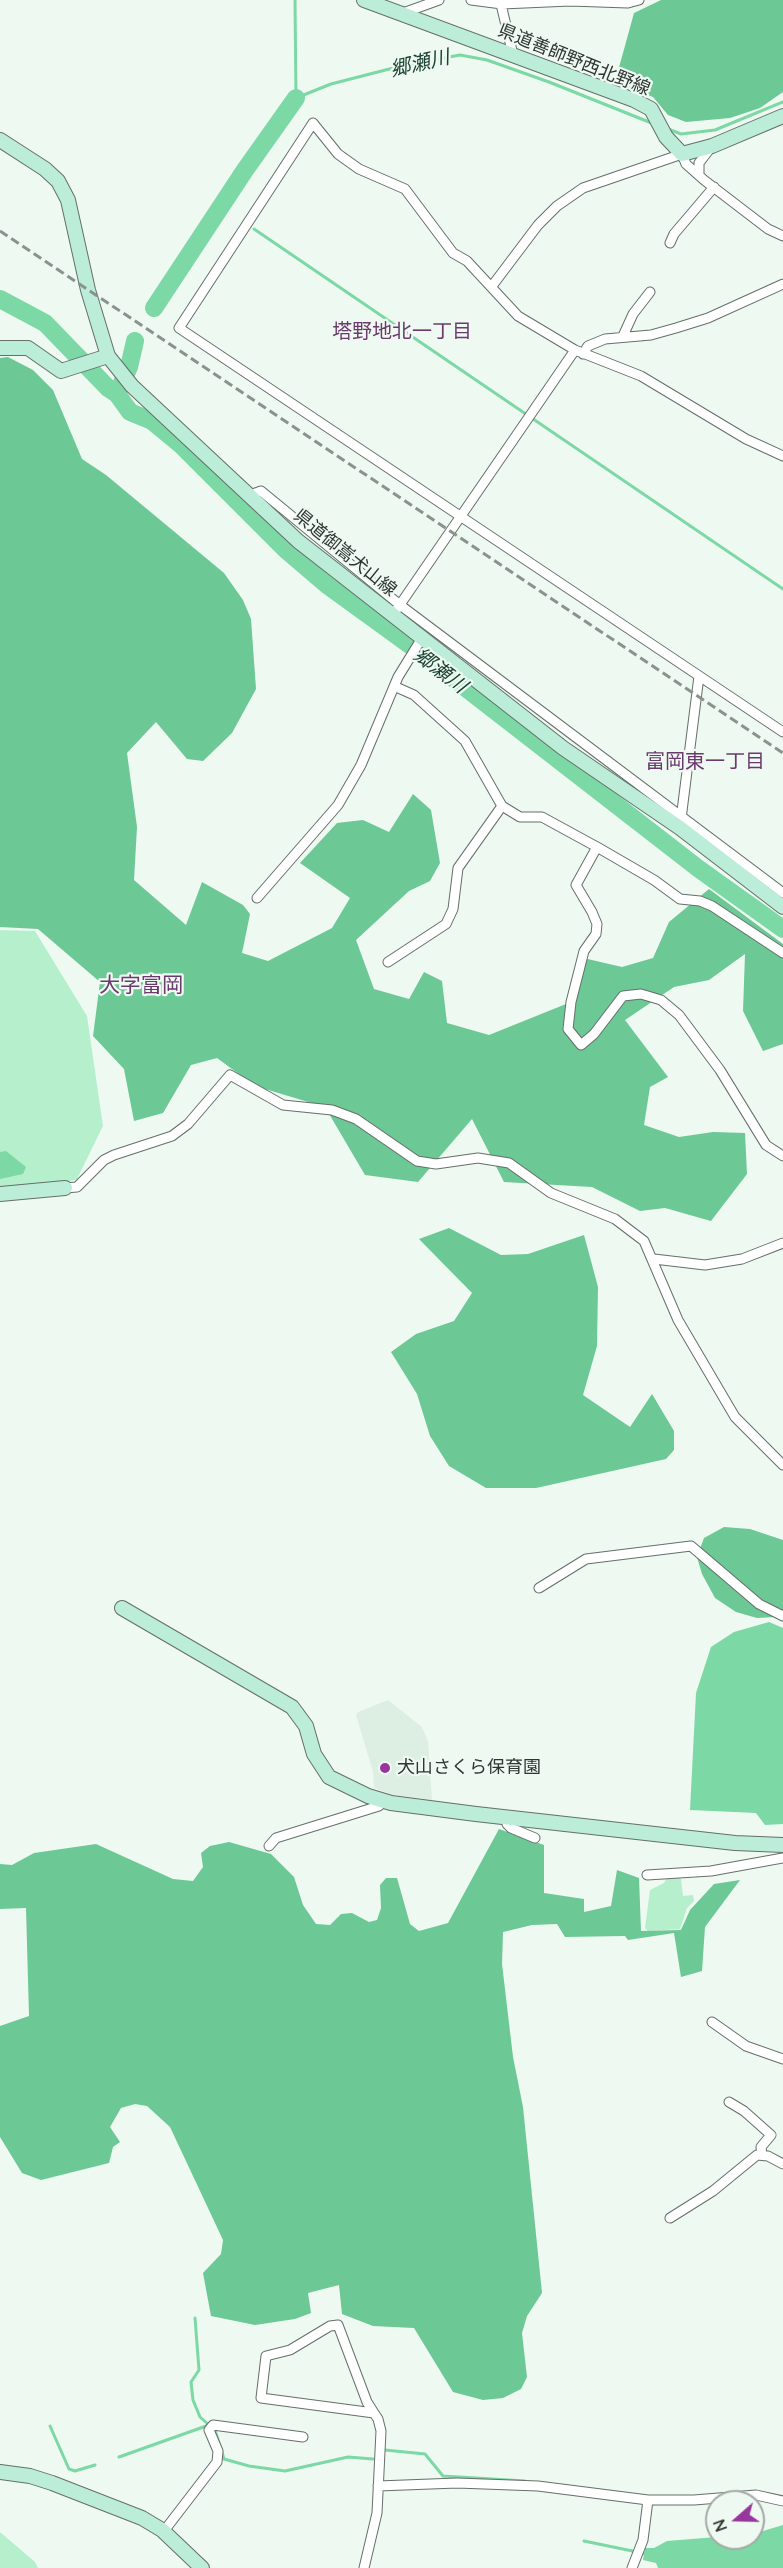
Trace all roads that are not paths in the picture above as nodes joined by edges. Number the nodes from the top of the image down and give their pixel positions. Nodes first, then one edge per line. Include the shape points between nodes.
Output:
1 (364, 0) edge
2 (439, 0) edge
3 (471, 0) edge
4 (639, 0) edge
5 (501, 2) edge
6 (397, 11) junction
7 (513, 54) junction
8 (783, 116) edge
9 (0, 140) edge
10 (712, 146) junction
11 (682, 154) junction
12 (699, 173) junction
13 (714, 187) junction
14 (783, 236) edge
15 (670, 243) dead end
16 (783, 284) edge
17 (492, 286) junction
18 (650, 292) dead end
19 (623, 336) junction
20 (0, 348) edge
21 (579, 352) junction
22 (110, 360) junction
23 (783, 456) edge
24 (460, 516) junction
25 (396, 610) junction
26 (420, 641) junction
27 (699, 676) junction
28 (396, 687) junction
29 (783, 732) edge
30 (502, 806) junction
31 (681, 821) junction
32 (597, 847) junction
33 (783, 893) edge
34 (256, 898) dead end
35 (783, 907) edge
36 (783, 953) edge
37 (388, 962) dead end
38 (783, 1156) edge
39 (65, 1188) joint
40 (0, 1194) edge
41 (783, 1243) edge
42 (654, 1259) junction
43 (783, 1465) edge
44 (539, 1588) dead end
45 (122, 1608) dead end
46 (783, 1616) edge
47 (381, 1800) junction
48 (507, 1817) junction
49 (535, 1838) dead end
50 (783, 1845) edge
51 (269, 1846) dead end
52 (783, 1858) edge
53 (647, 1875) dead end
54 (712, 2022) dead end
55 (783, 2059) edge
56 (729, 2102) dead end
57 (762, 2155) junction
58 (783, 2164) edge
59 (670, 2218) dead end
60 (374, 2414) junction
61 (303, 2437) dead end
62 (0, 2472) edge
63 (378, 2486) junction
64 (648, 2500) junction
65 (783, 2501) edge
66 (164, 2531) junction
67 (202, 2568) edge
68 (364, 2568) edge
69 (632, 2568) edge

1 - 6 main road, 県道善師野西北野線
2 - 6 street
3 - 5 street
4 - 5 street
5 - 7 street
6 - 7 main road, 県道善師野西北野線
7 - 11 main road, 県道善師野西北野線 via 651,109 666,137
8 - 10 main road
9 - 22 main road, 県道御嵩犬山線 via 45,169 58,181 68,200 88,290
10 - 11 main road
10 - 12 street via 699,163
11 - 12 street via 686,164
11 - 17 street via 574,194 538,225
12 - 13 street
13 - 14 street
13 - 15 street
16 - 19 street via 697,321 651,335
17 - 21 street via 518,316
17 - 24 street via 453,253 405,189 359,170 338,154 314,123 179,328
18 - 19 street
19 - 21 street via 605,339
20 - 22 main road via 27,348 61,372 93,361
21 - 23 street via 641,376 711,419
21 - 24 street via 525,420
22 - 25 main road, 県道御嵩犬山線 via 132,386 298,541
24 - 25 street
24 - 27 street
25 - 26 main road, 県道御嵩犬山線
25 - 31 street
26 - 28 street
26 - 31 main road, 県道御嵩犬山線 via 563,748
27 - 29 street
27 - 31 street
28 - 30 street via 414,695 465,741
28 - 34 street via 339,805
30 - 32 street via 520,817 542,818
30 - 37 street via 458,868 453,909 446,924
31 - 33 street
31 - 35 main road, 県道御嵩犬山線
32 - 36 street via 680,899 712,906
32 - 38 street via 576,885 597,924 596,934 584,951 568,1029 581,1045 623,996 641,994 661,1000 679,1016 720,1070 766,1145
39 - 40 main road
39 - 42 street via 77,1187 114,1155 172,1136 188,1124 230,1076 283,1105 332,1110 356,1119 417,1161 436,1164 478,1158 509,1163 551,1193 628,1228 644,1241
41 - 42 street via 742,1259 705,1265
42 - 43 street via 678,1320 735,1417
44 - 46 street via 586,1559 691,1546 759,1604
45 - 47 main road via 292,1707 306,1726 314,1754 329,1777
47 - 48 main road
47 - 51 street via 379,1806 276,1838
48 - 49 street via 511,1828
48 - 50 main road
52 - 53 street via 711,1871
54 - 55 street via 746,2046
56 - 57 street via 771,2135 761,2147
57 - 58 street
57 - 59 street
60 - 60 street via 261,2398 266,2356 290,2350 330,2325 338,2325
60 - 63 street via 381,2440
61 - 66 street via 213,2425 209,2430 218,2451 218,2463
62 - 66 main road via 30,2476 142,2518
63 - 64 street via 538,2486
63 - 68 street via 377,2513
64 - 65 street via 756,2495
64 - 69 street via 643,2540
66 - 67 main road

